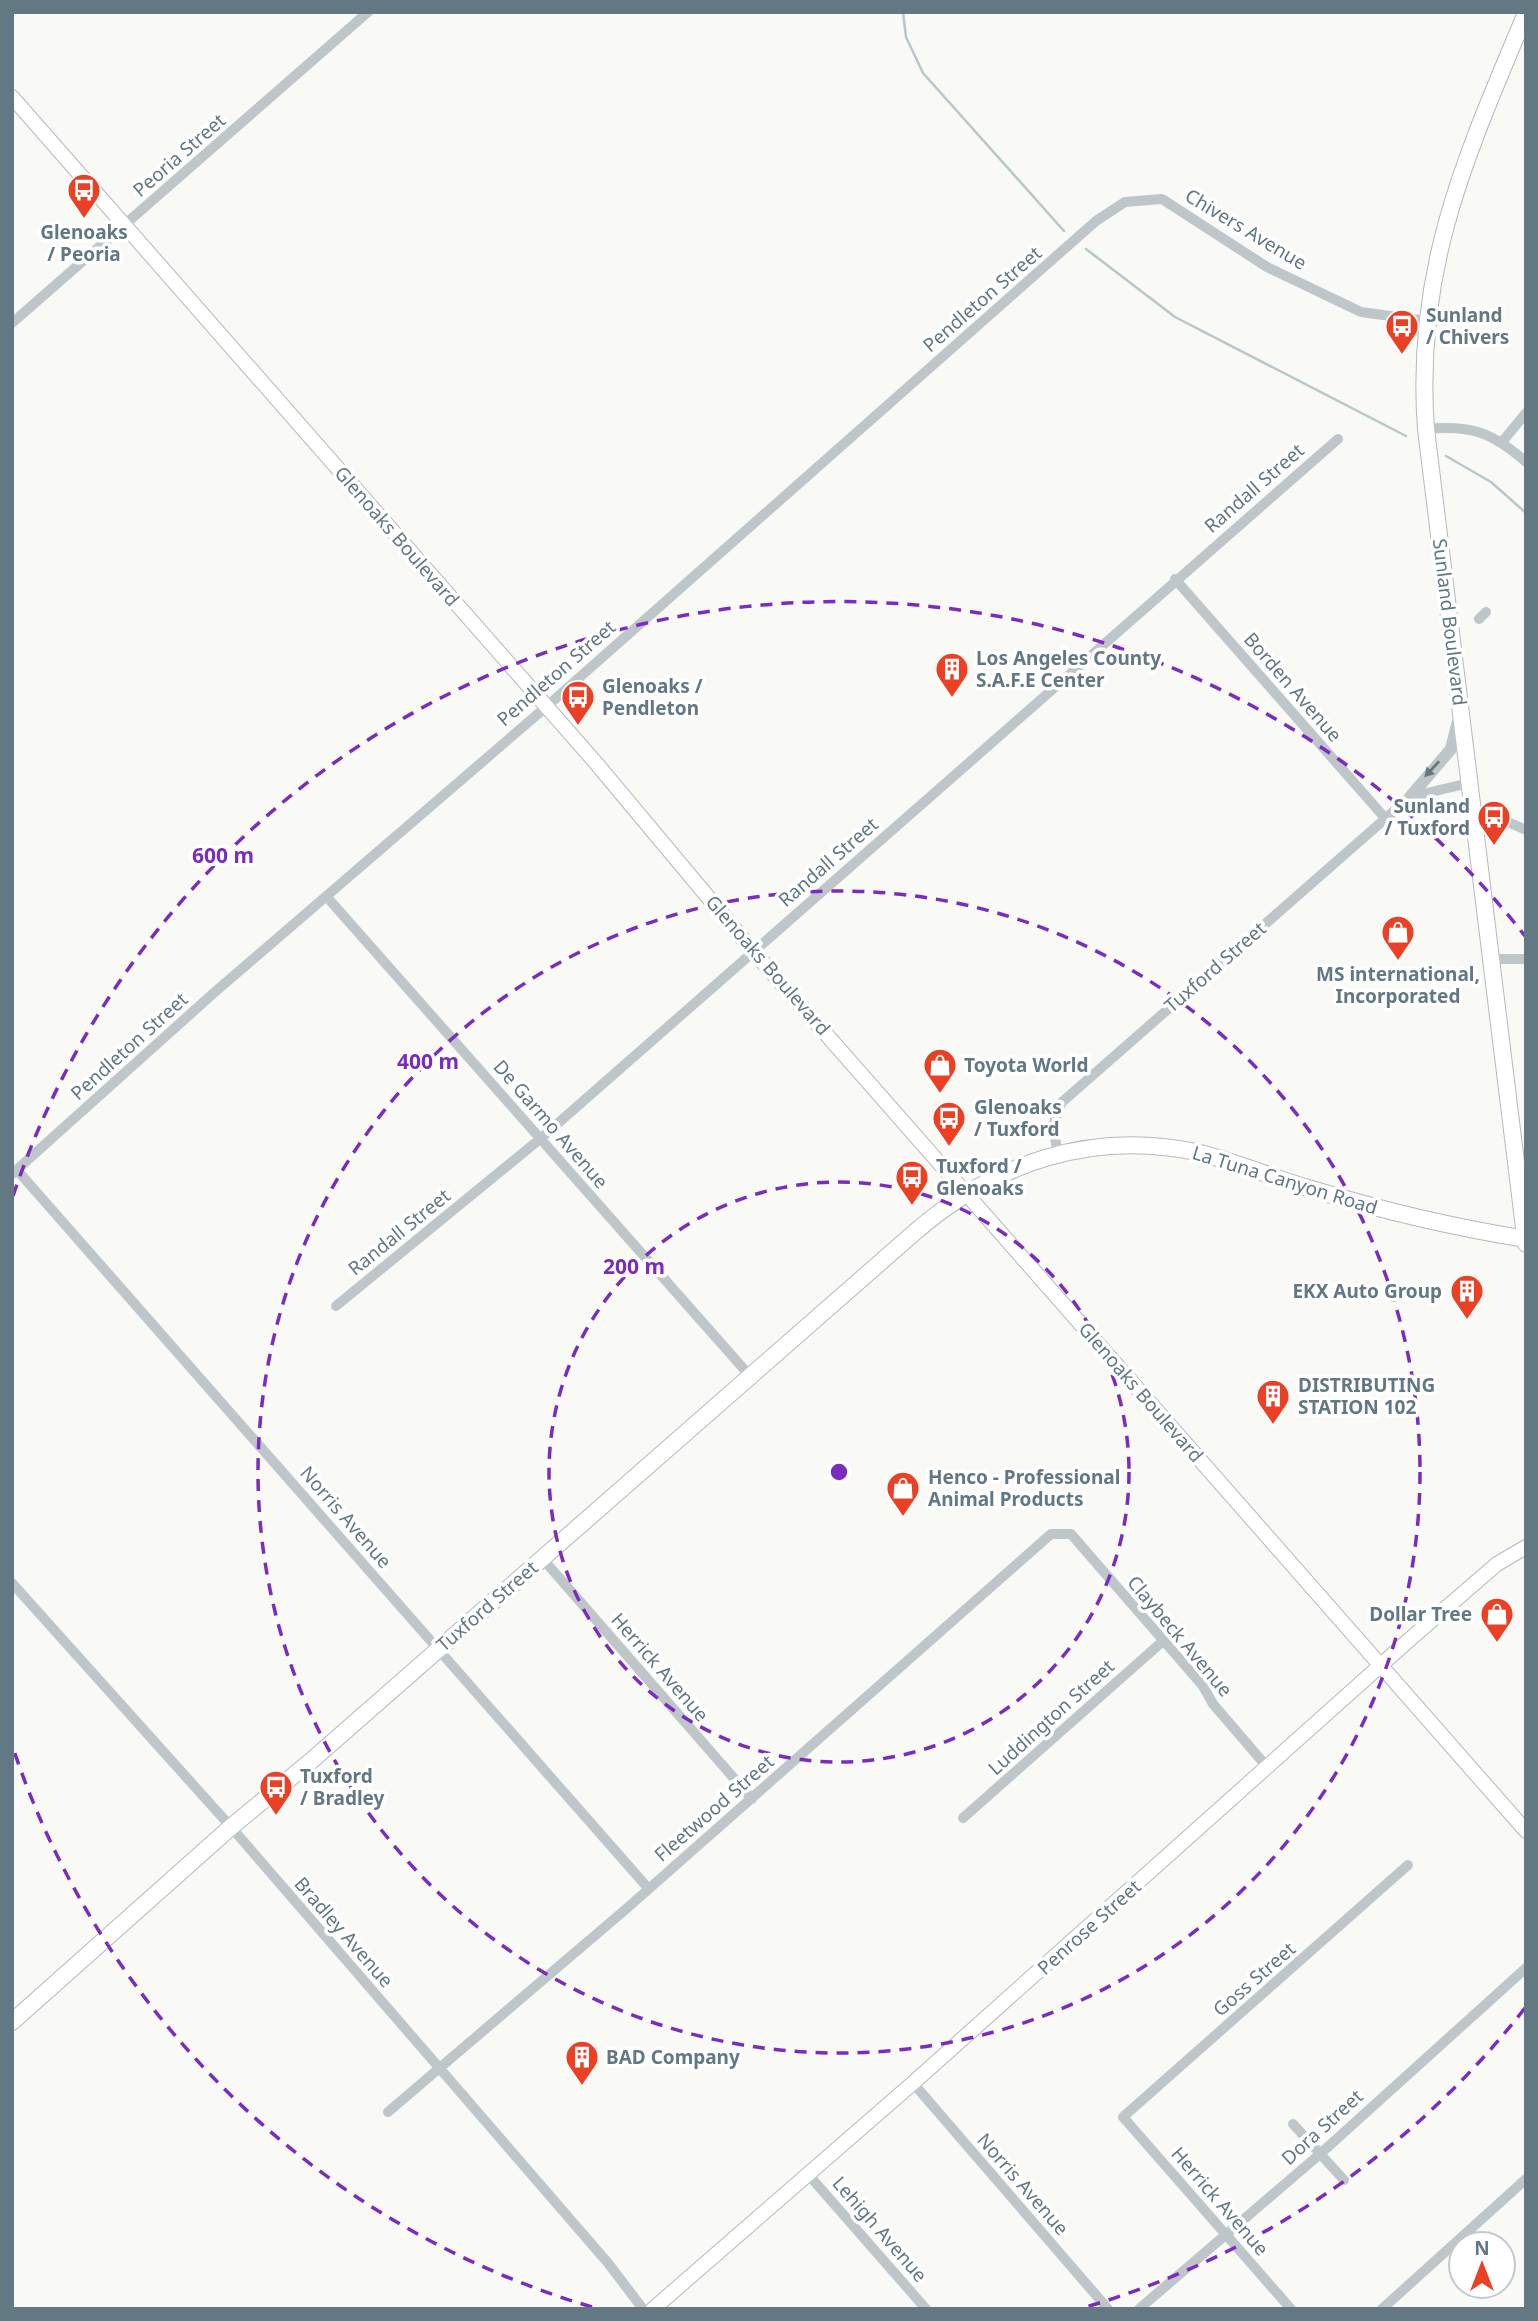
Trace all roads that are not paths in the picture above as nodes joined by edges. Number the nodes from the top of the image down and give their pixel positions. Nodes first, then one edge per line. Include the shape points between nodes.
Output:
1 (368, 12) edge
2 (1526, 13) edge
3 (12, 97) edge
4 (1125, 202) joint
5 (125, 225) junction
6 (1427, 321) junction
7 (12, 323) edge
8 (1526, 413) edge
9 (1426, 429) junction
10 (1338, 439) dead end
11 (1502, 442) junction
12 (1526, 462) edge
13 (1175, 579) junction
14 (1459, 693) junction
15 (546, 706) junction
16 (1469, 783) junction
17 (1410, 797) junction
18 (1385, 818) junction
19 (1474, 823) junction
20 (1526, 830) edge
21 (326, 895) junction
22 (753, 951) junction
23 (1492, 959) junction
24 (1526, 959) edge
25 (540, 1139) junction
26 (1520, 1152) edge
27 (1058, 1155) junction
28 (15, 1172) edge
29 (965, 1192) junction
30 (1526, 1241) edge
31 (336, 1306) dead end
32 (750, 1376) junction
33 (1062, 1532) joint
34 (1526, 1547) edge
35 (542, 1558) junction
36 (12, 1583) edge
37 (1163, 1641) junction
38 (438, 1649) junction
39 (1381, 1665) junction
40 (1268, 1768) junction
41 (752, 1799) junction
42 (963, 1818) dead end
43 (231, 1827) junction
44 (1526, 1831) edge
45 (1408, 1865) dead end
46 (649, 1888) junction
47 (1526, 1968) edge
48 (12, 2022) edge
49 (440, 2070) junction
50 (913, 2083) junction
51 (388, 2112) dead end
52 (1123, 2117) joint
53 (1293, 2124) dead end
54 (1320, 2154) junction
55 (807, 2173) junction
56 (1526, 2179) edge
57 (1344, 2180) dead end
58 (1227, 2235) junction
59 (643, 2309) edge
60 (653, 2309) edge
61 (926, 2309) edge
62 (1108, 2309) edge
63 (1139, 2309) edge
64 (1291, 2309) edge
65 (1382, 2309) edge

1 - 5 street, Peoria Street
2 - 6 main road, Sunland Boulevard via 1452,195
3 - 5 main road, Glenoaks Boulevard
4 - 6 street, Chivers Avenue via 1162,199 1267,267 1361,312
4 - 15 street, Pendleton Street via 1096,221
5 - 7 street, Peoria Street
5 - 15 main road, Glenoaks Boulevard
6 - 9 main road, Sunland Boulevard
8 - 11 street
9 - 11 street via 1454,427 1482,432
9 - 14 main road, Sunland Boulevard
10 - 13 street, Randall Street
11 - 12 street
13 - 18 street, Borden Avenue
13 - 22 street, Randall Street
14 - 16 main road, Sunland Boulevard
14 -> 17 street, Tuxford Street via 1458,732 1451,748
15 - 21 street, Pendleton Street
15 - 22 main road, Glenoaks Boulevard
16 - 17 street, Tuxford Street
16 - 19 main road, Sunland Boulevard
17 - 18 street, Tuxford Street
18 - 27 street, Tuxford Street via 1061,1103 1053,1126
19 - 20 street via 1511,821
19 - 23 main road, Sunland Boulevard
21 - 25 street, De Garmo Avenue
21 - 28 street, Pendleton Street
22 - 25 street, Randall Street
22 - 29 main road, Glenoaks Boulevard
23 - 24 street
23 - 26 main road, Sunland Boulevard
25 - 31 street, Randall Street
25 - 32 street, De Garmo Avenue
26 - 30 main road, Sunland Boulevard
27 - 29 main road, La Tuna Canyon Road via 1025,1164
27 - 30 main road, La Tuna Canyon Road via 1111,1146 1177,1149 1413,1219
28 - 38 street, Norris Avenue
29 - 32 main road, Tuxford Street
29 - 39 main road, Glenoaks Boulevard
32 - 35 main road, Tuxford Street
33 - 37 street, Claybeck Avenue via 1071,1534
33 - 41 street, Fleetwood Street via 1051,1534
34 - 39 main road, Penrose Street via 1497,1564
35 - 38 main road, Tuxford Street
35 - 41 street, Herrick Avenue
36 - 43 street, Bradley Avenue
37 - 40 street, Claybeck Avenue
37 - 42 street, Luddington Street
38 - 43 main road, Tuxford Street
38 - 46 street, Norris Avenue
39 - 40 main road, Penrose Street
39 - 44 main road, Glenoaks Boulevard
40 - 50 main road, Penrose Street
41 - 46 street, Fleetwood Street
43 - 48 main road, Tuxford Street
43 - 49 street, Bradley Avenue
45 - 52 street, Goss Street
46 - 49 street, Fleetwood Street
47 - 54 street, Dora Street
49 - 51 street, Fleetwood Street
49 - 59 street, Bradley Avenue
50 - 55 main road, Penrose Street
50 - 62 street, Norris Avenue
52 - 58 street, Herrick Avenue
53 - 54 street
54 - 57 street
54 - 58 street, Dora Street
55 - 60 main road, Penrose Street
55 - 61 street, Lehigh Avenue
56 - 65 street
58 - 63 street, Dora Street
58 - 64 street, Herrick Avenue

